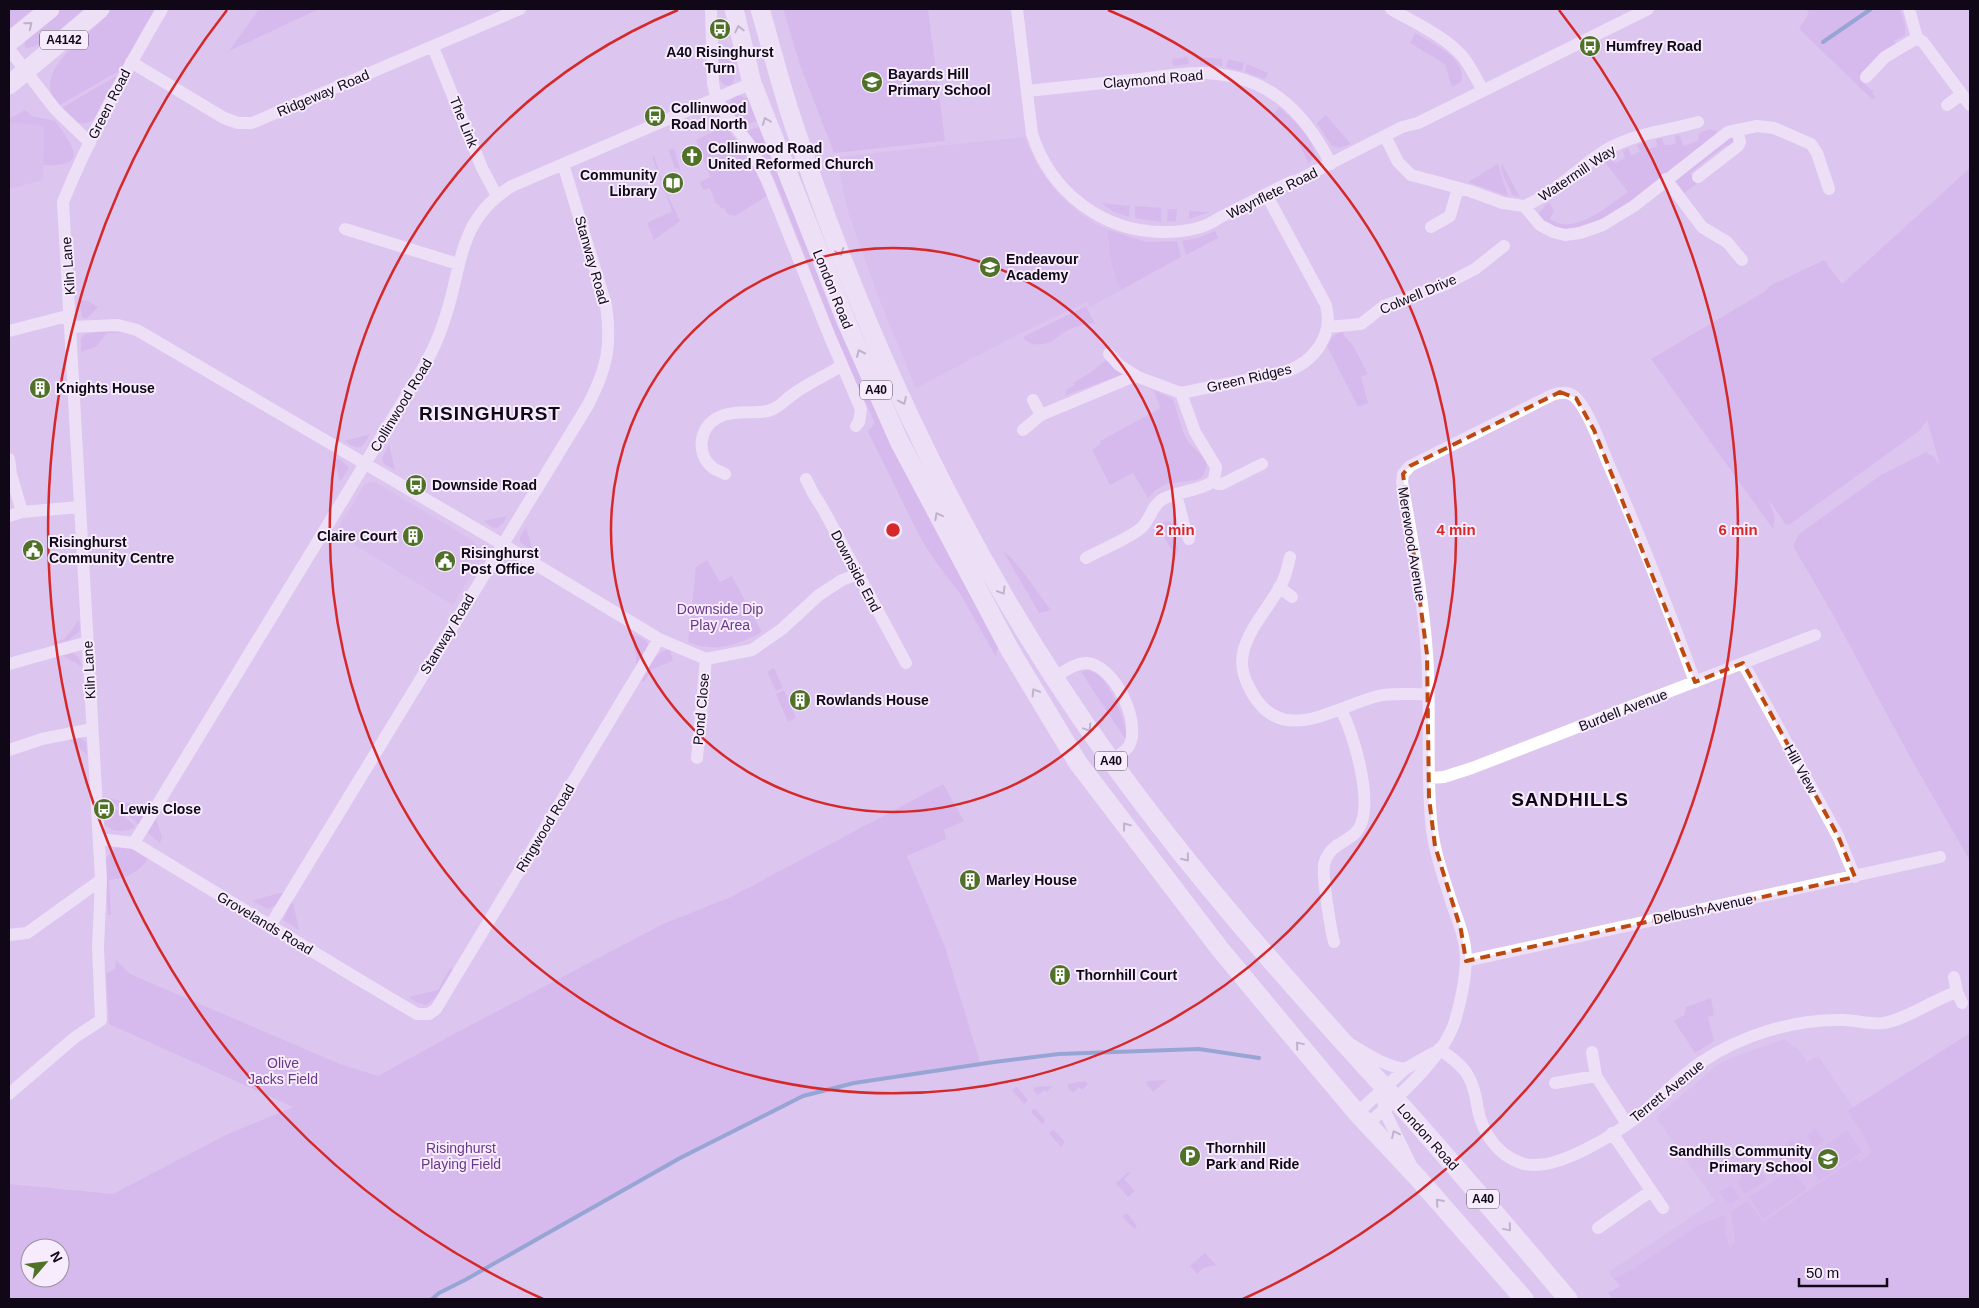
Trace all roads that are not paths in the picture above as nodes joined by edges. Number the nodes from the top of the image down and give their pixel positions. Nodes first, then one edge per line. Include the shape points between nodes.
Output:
1 (50, 9) edge
2 (100, 9) edge
3 (162, 9) edge
4 (520, 9) edge
5 (711, 9) edge
6 (734, 9) edge
7 (760, 9) edge
8 (1017, 9) edge
9 (1391, 9) edge
10 (1648, 9) edge
11 (1909, 9) edge
12 (1632, 12) edge
13 (1917, 38) junction
14 (9, 42) edge
15 (433, 47) junction
16 (9, 49) edge
17 (131, 62) junction
18 (18, 72) edge
19 (1866, 77) dead end
20 (752, 83) junction
21 (9, 86) edge
22 (1027, 91) junction
23 (1483, 91) junction
24 (1962, 94) junction
25 (716, 98) junction
26 (1947, 105) dead end
27 (1970, 105) edge
28 (1692, 127) dead end
29 (1737, 130) junction
30 (1385, 136) junction
31 (90, 143) junction
32 (564, 164) junction
33 (1331, 164) junction
34 (1698, 177) dead end
35 (1666, 179) junction
36 (1458, 188) junction
37 (1829, 189) dead end
38 (1266, 194) junction
39 (497, 196) junction
40 (63, 202) joint
41 (1524, 206) junction
42 (1431, 227) dead end
43 (345, 229) dead end
44 (1504, 246) dead end
45 (1742, 260) dead end
46 (458, 264) junction
47 (71, 321) junction
48 (1328, 327) junction
49 (9, 331) edge
50 (1109, 354) dead end
51 (841, 366) junction
52 (1138, 377) junction
53 (1181, 393) junction
54 (1033, 400) dead end
55 (1041, 415) junction
56 (856, 426) dead end
57 (1023, 430) dead end
58 (9, 459) edge
59 (366, 464) junction
60 (1262, 464) dead end
61 (725, 474) dead end
62 (806, 478) dead end
63 (1214, 481) junction
64 (1176, 494) junction
65 (80, 507) junction
66 (22, 512) junction
67 (9, 516) edge
68 (1189, 539) dead end
69 (502, 544) junction
70 (1290, 557) dead end
71 (1086, 558) dead end
72 (858, 574) junction
73 (1279, 587) junction
74 (1292, 597) dead end
75 (1815, 635) dead end
76 (659, 639) junction
77 (88, 642) junction
78 (706, 659) junction
79 (1743, 663) junction
80 (9, 664) edge
81 (906, 664) dead end
82 (1055, 677) junction
83 (1695, 682) junction
84 (1428, 694) junction
85 (1341, 710) junction
86 (92, 729) junction
87 (9, 750) edge
88 (697, 758) dead end
89 (1111, 761) junction
90 (1430, 778) junction
91 (99, 839) junction
92 (134, 842) junction
93 (1940, 857) dead end
94 (1855, 876) junction
95 (101, 880) junction
96 (270, 926) junction
97 (9, 935) edge
98 (1334, 942) dead end
99 (1466, 961) junction
100 (1954, 978) dead end
101 (429, 1014) joint
102 (1341, 1039) junction
103 (1439, 1049) junction
104 (1592, 1052) dead end
105 (1405, 1069) junction
106 (1596, 1076) junction
107 (1555, 1084) dead end
108 (9, 1094) edge
109 (1388, 1099) junction
110 (1362, 1118) junction
111 (1627, 1124) junction
112 (1612, 1133) junction
113 (1417, 1177) junction
114 (1651, 1191) junction
115 (1663, 1208) dead end
116 (1598, 1228) dead end
117 (1524, 1299) edge
118 (1568, 1299) edge

14 -> 1 highway, A4142
2 - 18 highway, A4142
3 - 17 street, Green Road
4 - 15 street, Ridgeway Road
5 - 25 street, London Road via 712,83
20 -> 6 highway, London Road / A40
7 -> 82 highway, London Road / A40 via 790,114 823,206 903,401 977,548
8 - 22 street, Waynflete Road
9 - 23 street via 1459,52
10 - 12 street, Waynflete Road
11 - 13 street
12 - 23 street, Waynflete Road
13 - 19 street via 1886,57
13 - 24 street
15 - 17 street, Ridgeway Road via 252,123 224,118
15 - 39 street, The Link via 482,168
16 - 18 street
17 - 31 street, Green Road
18 - 21 highway, A4142
18 - 31 street
20 - 25 street, Collinwood Road
110 -> 20 highway, London Road / A40 via 1220,948 1078,763 1010,650 899,441 803,216
22 - 33 street, Claymond Road via 1189,73 1230,76 1262,86 1290,106 1315,135
22 - 38 street, Waynflete Road via 1032,134 1049,170 1071,197 1113,223 1144,232 1191,229 1211,223
23 - 30 street, Waynflete Road
24 - 26 street
24 - 27 street
25 - 32 street, Collinwood Road
25 - 51 street, London Road via 749,144 767,180
28 - 41 street, Watermill Way via 1640,136 1608,149
29 - 34 street via 1738,146
29 - 35 street via 1728,132
29 - 37 street via 1757,126 1774,128 1811,144
30 - 33 street, Waynflete Road
30 - 36 street via 1398,162 1411,175
31 - 40 street, Green Road
32 - 39 street, Collinwood Road via 512,186
32 - 69 street, Stanway Road via 606,305 609,350 600,381 588,404
33 - 38 street, Waynflete Road
35 - 41 street via 1610,221 1573,234 1546,230
35 - 45 street via 1702,227 1727,242
36 - 41 street via 1503,203
36 - 42 street via 1450,216
38 - 48 street via 1324,300
39 - 46 street, Collinwood Road via 478,218
40 - 47 street, Kiln Lane
43 - 46 street
44 - 48 street, Colwell Drive via 1475,269 1444,285 1384,306 1362,324
46 - 59 street, Collinwood Road via 434,349
47 - 49 street
47 - 59 street via 137,330
47 - 65 street, Kiln Lane
48 - 53 street, Green Ridges via 1316,352 1297,368
50 - 52 street
51 - 56 street, London Road via 861,408
51 - 61 street via 772,410 731,412 715,419 705,429 702,450 712,468
52 - 53 street
52 - 55 street via 1119,381
53 - 63 street via 1195,432 1216,467
54 - 55 street
55 - 57 street
58 - 66 street
59 - 69 street
59 - 92 street, Collinwood Road
60 - 63 street via 1222,484
62 - 72 street, Downside End
63 - 64 street
64 - 68 street
64 - 71 street via 1158,503 1140,529
65 - 66 street
65 - 77 street, Kiln Lane
66 - 67 street
69 - 76 street
69 - 96 street, Stanway Road
70 - 73 street
72 - 78 street via 819,595 782,629 752,650
72 - 81 street, Downside End
73 - 74 street
73 - 85 street via 1244,649 1243,666 1251,692 1263,707 1286,720 1308,720
75 - 79 street, Burdell Avenue
76 - 78 street
76 - 101 street, Ringwood Road via 436,1009
77 - 80 street
77 - 86 street, Kiln Lane
78 - 88 street, Pond Close
79 - 83 street, Burdell Avenue
79 - 94 street, Hill View via 1838,836
82 -> 89 highway, A40
82 - 89 street via 1078,664 1087,664 1103,669 1113,681 1127,706 1132,730 1129,745
83 - 84 street, Merewood Avenue via 1630,511 1594,430 1576,398 1560,392 1410,466 1403,474 1419,580
83 - 90 street, Burdell Avenue via 1472,768
84 - 85 street via 1382,695
84 - 90 street, Merewood Avenue
85 - 98 street via 1360,766 1364,811 1359,830 1328,854 1324,866
86 - 87 street via 42,739
86 - 91 street, Kiln Lane
89 -> 102 highway, A40 via 1206,884
90 - 99 street, Merewood Avenue via 1434,840 1461,930
91 - 92 street, Grovelands Road
91 - 95 street, Kiln Lane
92 - 96 street, Grovelands Road
93 - 94 street, Delbush Avenue
94 - 99 street, Delbush Avenue
95 - 97 street via 26,933
95 - 108 street, Kiln Lane via 98,938 101,1020 74,1038
96 - 101 street, Grovelands Road via 417,1014
99 - 103 street, Merewood Avenue via 1454,1024
100 - 111 street, Terrett Avenue via 1960,998 1936,999 1894,1021 1819,1021 1771,1029 1720,1050 1692,1069
102 - 105 street via 1378,1061
102 - 109 highway, A40
103 - 105 street, Merewood Avenue
103 - 109 street, Merewood Avenue via 1422,1072
103 - 112 street, Terrett Avenue via 1467,1073 1486,1132 1498,1149 1514,1160 1529,1165 1549,1165
104 - 106 street
105 - 109 street, Merewood Avenue
106 - 107 street
106 - 111 street
109 - 110 street, Merewood Avenue
109 - 110 street, Merewood Avenue
113 -> 109 street via 1397,1138
109 -> 118 highway, London Road / A40
110 - 113 highway, A40
111 - 112 street, Terrett Avenue
112 - 114 street
117 -> 113 highway, A40
114 - 115 street
114 - 116 street

